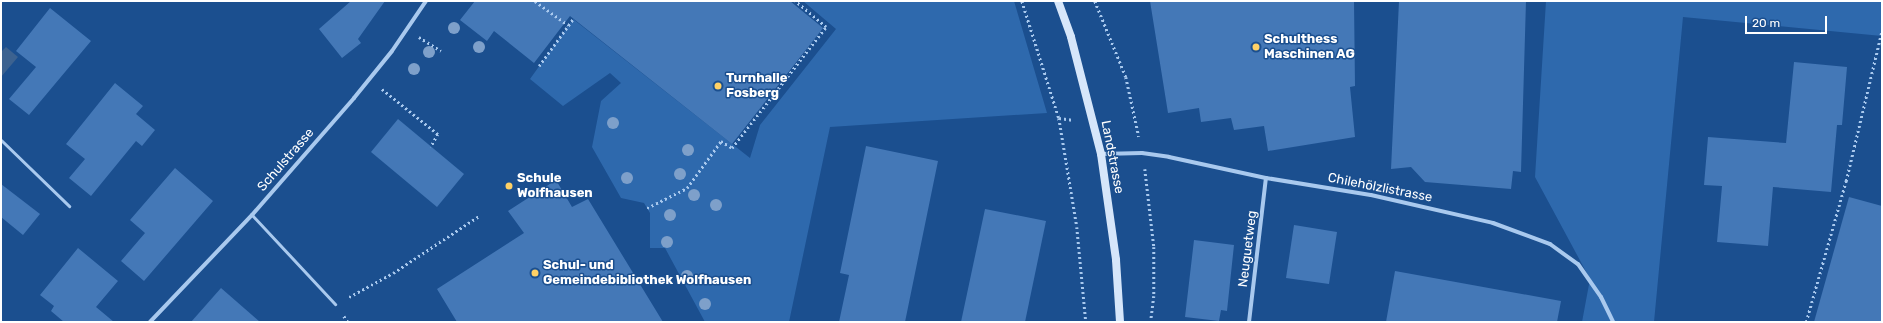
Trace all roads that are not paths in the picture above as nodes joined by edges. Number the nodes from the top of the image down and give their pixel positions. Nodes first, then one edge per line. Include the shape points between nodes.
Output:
1 (426, 1) edge
2 (1058, 1) edge
3 (1, 140) edge
4 (1101, 154) junction
5 (1266, 178) junction
6 (69, 206) dead end
7 (252, 215) junction
8 (335, 304) road end
9 (150, 322) edge
10 (1120, 322) edge
11 (1249, 322) edge
12 (1613, 322) edge

1 - 7 street, Schulstrasse via 354,98
2 - 4 main road, Landstrasse via 1071,37
3 - 6 lane
4 - 5 street, Chilehölzlistrasse via 1142,153
4 - 10 main road, Landstrasse via 1114,238
5 - 11 street, Neuguetweg
5 - 12 street, Chilehölzlistrasse via 1371,195 1447,211 1527,234 1550,244 1578,264 1601,297
7 - 8 lane
7 - 9 street, Schulstrasse

